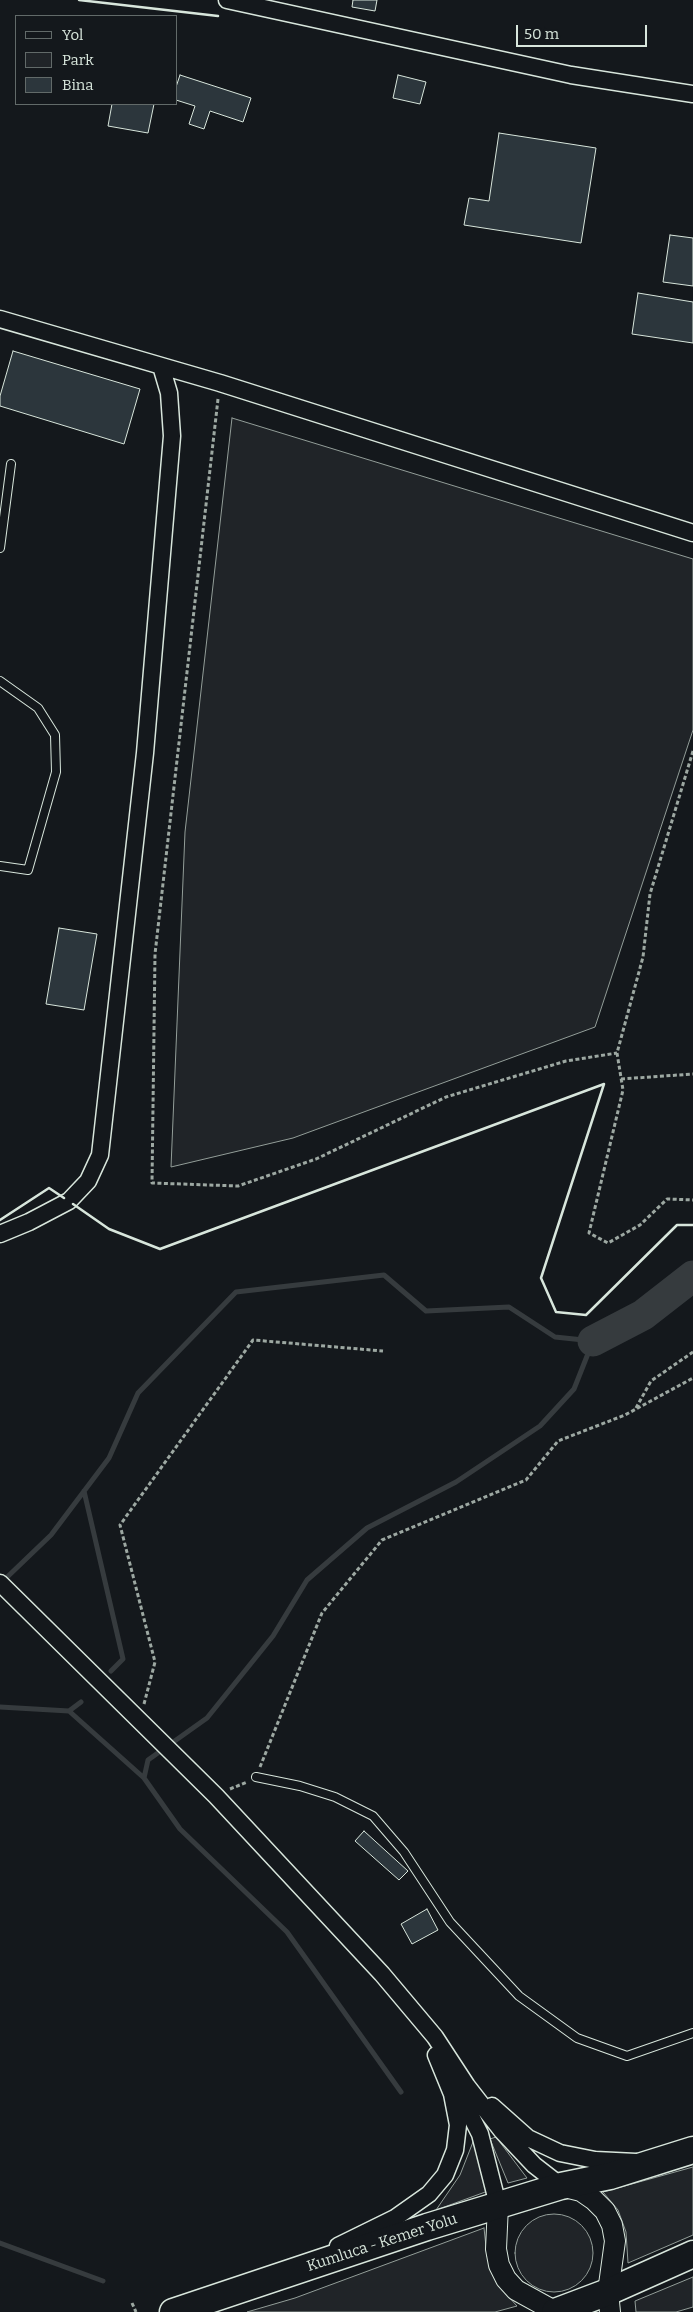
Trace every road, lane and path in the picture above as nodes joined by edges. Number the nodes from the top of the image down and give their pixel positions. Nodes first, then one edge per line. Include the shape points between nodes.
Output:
1 (227, 0) edge
2 (693, 94) edge
3 (0, 319) edge
4 (161, 366) junction
5 (220, 383) junction
6 (11, 464) dead end
7 (693, 533) edge
8 (0, 548) edge
9 (0, 681) edge
10 (693, 751) edge
11 (0, 866) edge
12 (618, 1053) junction
13 (693, 1074) edge
14 (621, 1079) junction
15 (693, 1200) edge
16 (0, 1234) edge
17 (383, 1352) dead end
18 (693, 1352) edge
19 (693, 1378) edge
20 (636, 1409) junction
21 (0, 1583) edge
22 (144, 1725) junction
23 (256, 1778) junction
24 (216, 1796) junction
25 (382, 1974) junction
26 (693, 2032) edge
27 (436, 2055) junction
28 (467, 2086) junction
29 (693, 2150) edge
30 (654, 2163) junction
31 (561, 2186) junction
32 (498, 2205) junction
33 (693, 2254) edge
34 (266, 2281) junction
35 (609, 2302) edge
36 (132, 2303) dead end
37 (136, 2312) edge
38 (174, 2312) edge
39 (555, 2312) edge

1 - 2 street via 570,75
3 - 4 street
4 - 5 street
4 - 16 street via 169,393 172,436 145,753 100,1155 88,1181 69,1201
5 - 7 street
5 - 12 path via 155,954 152,1184 238,1186 316,1160 446,1097 566,1061
6 - 8 lane
9 - 11 lane via 38,708 54,735 56,772 28,870
10 - 12 path via 650,894 643,957
12 - 14 path
13 - 14 path
14 - 15 path via 623,1090 589,1233 608,1243 640,1225 667,1199
17 - 22 path via 253,1340 120,1525 155,1662
18 - 20 path via 651,1380
19 - 20 path
20 - 23 path via 558,1441 526,1480 382,1540 322,1613
21 - 22 street
22 - 24 street
23 - 24 path
23 - 26 lane via 300,1786 335,1797 373,1816 404,1852 450,1922 519,1996 577,2038 627,2056
24 - 25 street
25 - 27 street, Kumluca - Kemer Yolu
25 - 28 street, Kumluca - Kemer Yolu via 435,2038
27 - 32 street, Kumluca - Kemer Yolu via 480,2134
27 - 34 street, Kumluca - Kemer Yolu via 452,2094 458,2125 455,2150 445,2175 429,2194 395,2218
28 - 30 street, Kumluca - Kemer Yolu via 528,2138 560,2153 595,2160
28 - 31 street, Kumluca - Kemer Yolu via 502,2131 534,2165
29 - 30 highway, Kumluca - Kemer Yolu
30 - 31 highway, Kumluca - Kemer Yolu
31 - 32 highway, Kumluca - Kemer Yolu
31 - 35 street, Kumluca - Kemer Yolu via 581,2191 594,2200 612,2225 615,2241
32 - 34 highway, Kumluca - Kemer Yolu
32 - 39 street, Kumluca - Kemer Yolu via 496,2249 506,2279 516,2290
33 - 35 highway
34 - 38 highway, Kumluca - Kemer Yolu
35 - 39 highway
36 - 37 path

